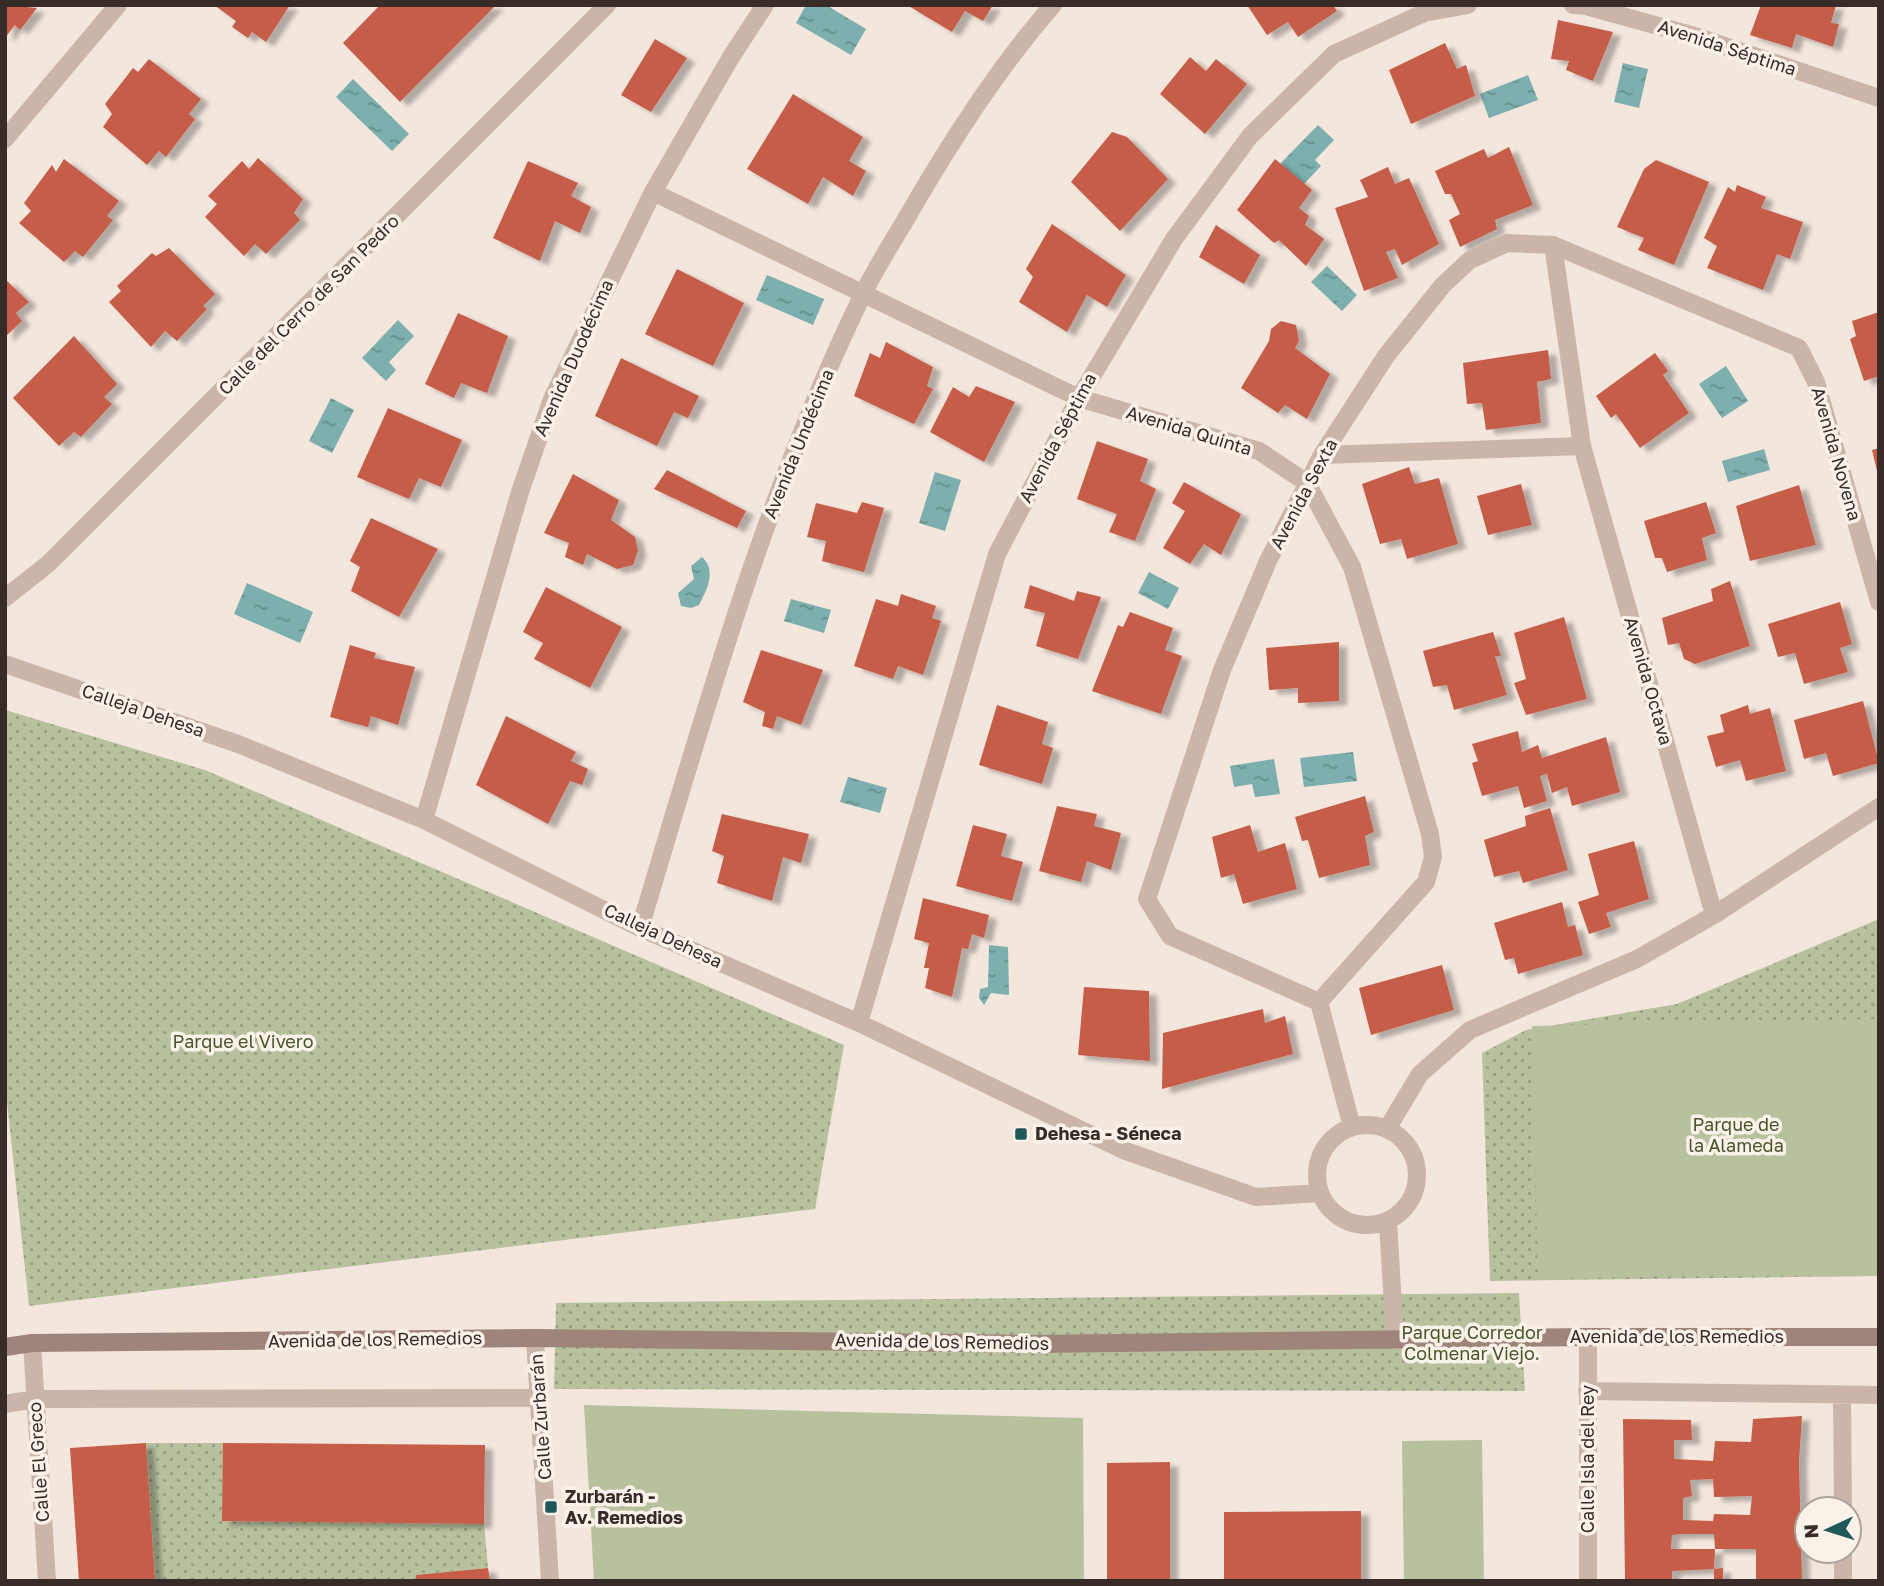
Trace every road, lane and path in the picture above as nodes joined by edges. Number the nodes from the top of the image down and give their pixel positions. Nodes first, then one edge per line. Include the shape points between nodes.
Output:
1 (118, 5) edge
2 (607, 5) edge
3 (765, 5) edge
4 (1053, 5) edge
5 (1468, 5) edge
6 (1573, 5) edge
7 (1879, 98) edge
8 (5, 139) edge
9 (653, 192) junction
10 (1553, 245) junction
11 (862, 294) junction
12 (1799, 348) joint
13 (1079, 398) junction
14 (1582, 446) junction
15 (1322, 455) junction
16 (1307, 483) junction
17 (5, 598) edge
18 (1879, 602) edge
19 (5, 664) edge
20 (1879, 807) edge
21 (425, 820) junction
22 (1714, 915) junction
23 (640, 928) junction
24 (1319, 1002) junction
25 (859, 1023) junction
26 (1352, 1127) junction
27 (1387, 1129) junction
28 (1320, 1193) junction
29 (1388, 1222) junction
30 (1588, 1337) junction
31 (535, 1338) junction
32 (1879, 1338) edge
33 (1395, 1340) junction
34 (32, 1343) junction
35 (5, 1347) edge
36 (1587, 1391) junction
37 (1842, 1395) junction
38 (1879, 1395) edge
39 (540, 1398) junction
40 (35, 1399) junction
41 (5, 1405) edge
42 (1843, 1495) edge
43 (47, 1581) edge
44 (550, 1581) edge
45 (1588, 1581) edge

1 - 8 street
2 - 17 street, Calle del Cerro de San Pedro via 68,544
3 - 9 street, Avenida Duodécima
4 - 11 street, Avenida Undécima via 1028,33 945,153
5 - 13 street, Avenida Séptima via 1424,13 1334,54 1250,136 1174,239
6 - 7 street, Avenida Séptima via 1698,37
9 - 11 street, Avenida Quinta
9 - 21 street, Avenida Duodécima via 552,399 520,492
10 - 12 street, Avenida Sexta
10 - 14 street, Avenida Octava
10 - 15 street, Avenida Sexta via 1507,243 1470,260 1443,285 1386,356
11 - 13 street, Avenida Quinta
11 - 23 street, Avenida Undécima via 797,440 743,585
12 - 18 street, Avenida Novena via 1816,382
13 - 16 street, Avenida Quinta via 1259,451
13 - 25 street, Avenida Séptima via 997,554
14 - 15 street
14 - 22 street, Avenida Octava
15 - 16 street, Avenida Sexta
16 - 24 street, Avenida Quinta via 1352,567 1433,857 1426,882
16 - 24 street, Avenida Sexta via 1222,670 1147,900 1170,936
19 - 21 street, Calleja Dehesa via 238,744
20 - 22 street
21 - 23 street, Calleja Dehesa
22 - 27 street via 1637,959 1470,1030 1420,1074
23 - 25 street, Calleja Dehesa
24 - 26 street
25 - 28 street, Calleja Dehesa via 1123,1150 1256,1196
26 - 27 street
26 - 28 street via 1334,1137 1322,1153 1317,1173
27 - 29 street via 1406,1143 1417,1164 1417,1187 1406,1208
28 - 29 street via 1336,1215 1360,1226
29 - 33 street
30 - 32 main road, Avenida de los Remedios
30 - 33 main road, Avenida de los Remedios
30 - 36 street, Calle Isla del Rey
31 - 33 main road, Avenida de los Remedios via 1037,1344
31 - 34 main road, Avenida de los Remedios
31 - 39 street, Calle Zurbarán
34 - 35 main road, Avenida de los Remedios
34 - 40 street, Calle El Greco
36 - 37 street
36 - 45 street, Calle Isla del Rey
37 - 38 street
37 - 42 street
39 - 40 street
39 - 44 street, Calle Zurbarán
40 - 41 street
40 - 43 street, Calle El Greco

